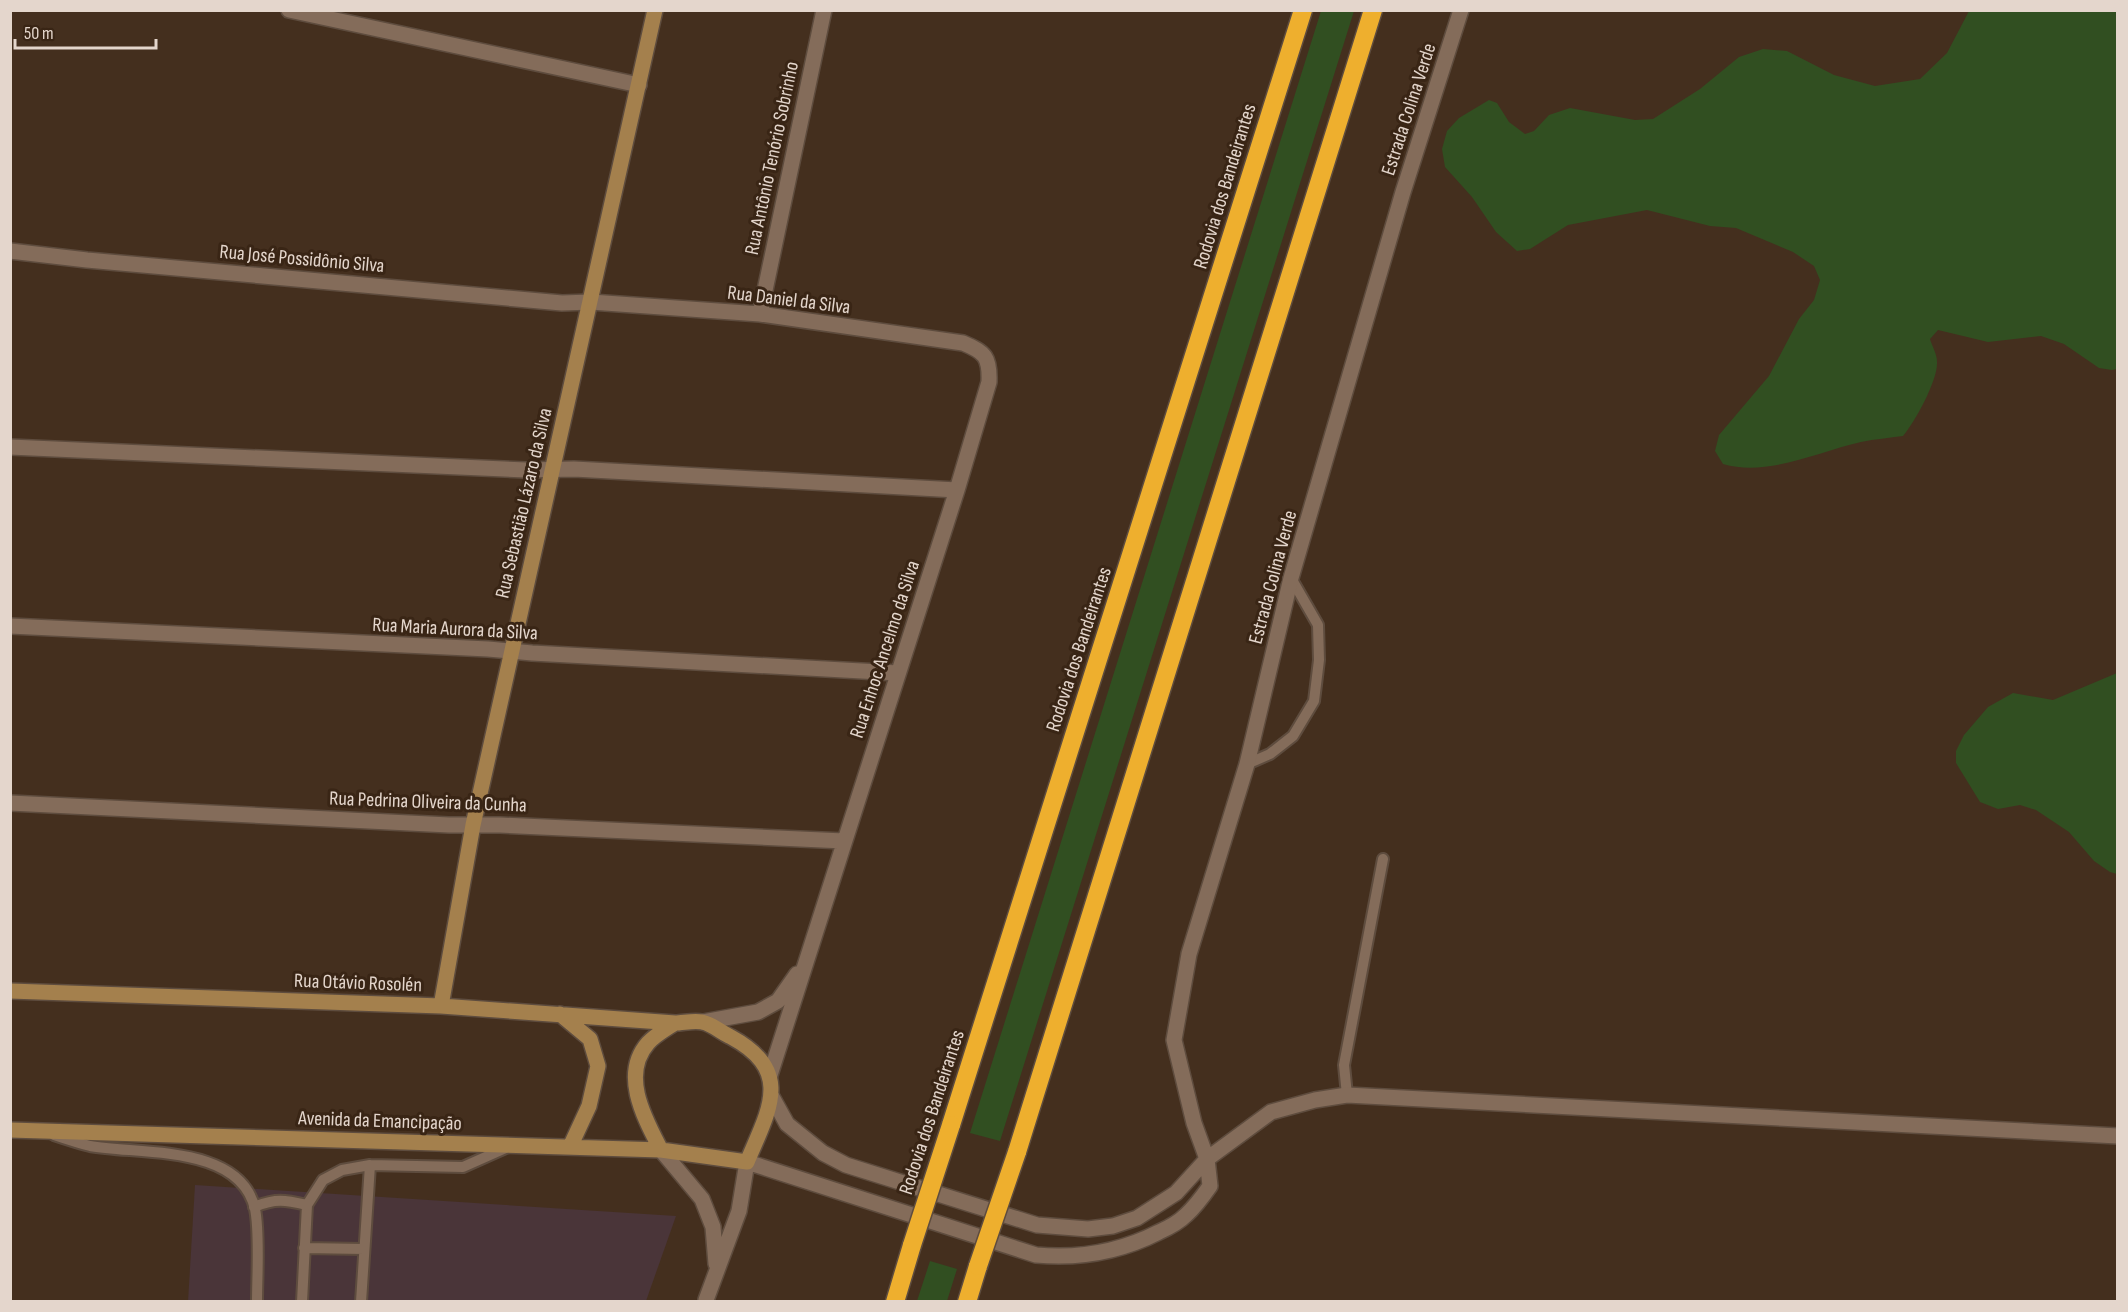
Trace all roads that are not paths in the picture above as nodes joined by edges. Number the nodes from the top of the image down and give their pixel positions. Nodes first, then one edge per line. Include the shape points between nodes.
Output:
1 (289, 10) edge
2 (655, 10) edge
3 (824, 10) edge
4 (1303, 10) edge
5 (1373, 10) edge
6 (1461, 10) edge
7 (639, 85) junction
8 (10, 251) edge
9 (591, 302) junction
10 (760, 314) junction
11 (980, 350) joint
12 (10, 447) edge
13 (552, 470) junction
14 (957, 490) junction
15 (1291, 578) junction
16 (10, 626) edge
17 (511, 652) junction
18 (898, 673) junction
19 (1246, 764) junction
20 (10, 803) edge
21 (473, 825) junction
22 (844, 841) junction
23 (1383, 859) dead end
24 (805, 962) junction
25 (10, 991) edge
26 (441, 1006) junction
27 (560, 1014) junction
28 (703, 1022) junction
29 (675, 1023) junction
30 (770, 1075) junction
31 (1347, 1095) junction
32 (772, 1097) junction
33 (10, 1130) edge
34 (40, 1131) junction
35 (2118, 1136) edge
36 (513, 1145) junction
37 (570, 1147) junction
38 (661, 1150) junction
39 (1207, 1159) junction
40 (747, 1162) junction
41 (370, 1165) junction
42 (307, 1205) junction
43 (254, 1207) junction
44 (304, 1248) junction
45 (364, 1250) junction
46 (716, 1268) junction
47 (706, 1300) edge
48 (257, 1302) edge
49 (302, 1302) edge
50 (361, 1302) edge
51 (894, 1302) edge
52 (967, 1302) edge

1 - 7 street
2 - 7 street, Rua Sebastião Lázaro da Silva
3 - 10 street, Rua Antônio Tenório Sobrinho
4 - 51 highway, Rodovia dos Bandeirantes, bridge
5 - 52 highway, bridge
6 - 15 street, Estrada Colina Verde via 1403,192
7 - 9 street, Rua Sebastião Lázaro da Silva
8 - 9 street, Rua José Possidônio Silva via 539,301
9 - 10 street, Rua Daniel da Silva
9 - 13 street, Rua Sebastião Lázaro da Silva
10 - 11 street, Rua Daniel da Silva via 963,343
11 - 14 street, Rua Enhoc Ancelmo da Silva via 990,366 989,382
12 - 13 street
13 - 14 street
13 - 17 street, Rua Sebastião Lázaro da Silva
14 - 18 street, Rua Enhoc Ancelmo da Silva
15 - 19 street, Estrada Colina Verde
15 - 19 lane via 1318,625 1314,701 1293,736 1270,754
16 - 17 street, Rua Maria Aurora da Silva
17 - 18 street, Rua Maria Aurora da Silva
17 - 21 street, Rua Sebastião Lázaro da Silva
18 - 22 street, Rua Enhoc Ancelmo da Silva
19 - 39 street, Estrada Colina Verde via 1189,954 1174,1040
20 - 21 street, Rua Pedrina Oliveira da Cunha
21 - 22 street, Rua Pedrina Oliveira da Cunha
21 - 26 street, Rua Sebastião Lázaro da Silva
22 - 24 street, Rua Enhoc Ancelmo da Silva
23 - 31 lane via 1344,1065
24 - 28 street, Rua Enhoc Ancelmo da Silva via 778,1001 758,1012
24 - 30 street, Rua Enhoc Ancelmo da Silva
25 - 26 street, Rua Otávio Rosolén
26 - 27 street, Rua Otávio Rosolén
27 - 29 street, Rua Otávio Rosolén
27 - 37 street via 590,1039 598,1066 589,1106
28 - 29 street, Rua Otávio Rosolén
28 - 30 street via 743,1044
29 - 38 street via 648,1043 634,1078 645,1119
30 - 32 street
31 - 35 street
31 - 39 street via 1271,1112
32 - 39 street via 794,1131 846,1165 1037,1225 1088,1228 1113,1226 1137,1218 1176,1193
32 - 40 street
33 - 34 street, Avenida da Emancipação
34 - 36 street, Avenida da Emancipação
34 - 43 lane via 89,1146 195,1158 223,1168 244,1185
36 - 37 street, Avenida da Emancipação
36 - 41 lane via 463,1167
37 - 38 street, Avenida da Emancipação
38 - 40 street, Avenida da Emancipação
38 - 46 street via 702,1198 713,1227
39 - 40 street, Estrada Colina Verde via 1210,1186 1186,1216 1131,1245 1055,1257 1036,1255
40 - 46 street via 739,1211
41 - 42 lane via 342,1170 323,1180
41 - 45 lane
42 - 43 lane via 271,1200
42 - 44 lane
43 - 48 lane
44 - 45 lane
44 - 49 lane
45 - 50 lane
46 - 47 street

